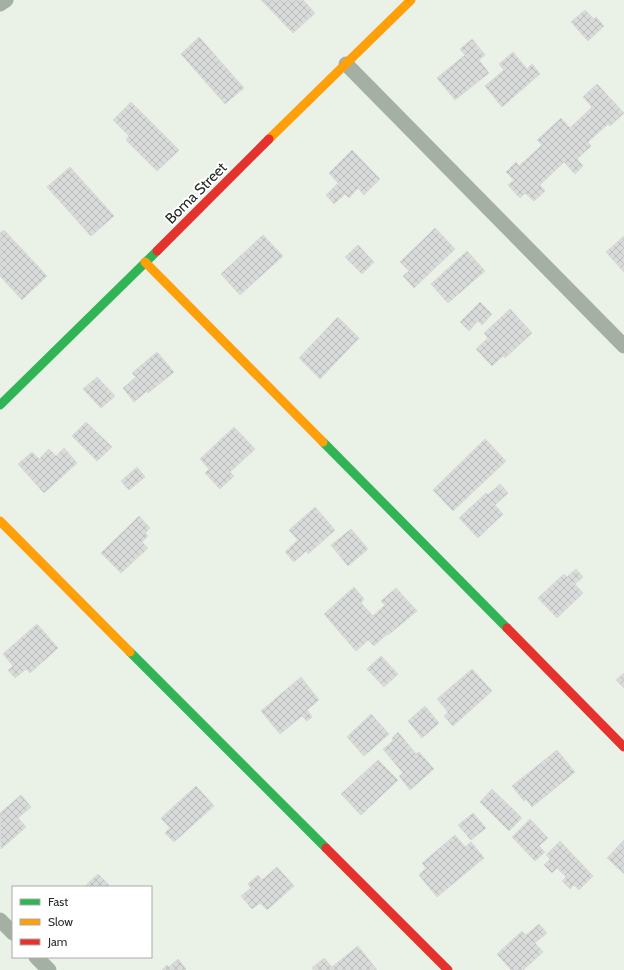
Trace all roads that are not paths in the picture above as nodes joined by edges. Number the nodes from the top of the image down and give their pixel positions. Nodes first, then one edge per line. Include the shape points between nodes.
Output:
1 (6, 0) edge
2 (411, 0) edge
3 (0, 4) edge
4 (346, 64) junction
5 (146, 262) junction
6 (624, 346) edge
7 (0, 405) edge
8 (0, 521) edge
9 (624, 747) edge
10 (0, 920) edge
11 (12, 932) edge
12 (37, 958) edge
13 (49, 970) edge
14 (448, 970) edge

1 - 3 street
2 - 4 street, Boma Street
4 - 5 street, Boma Street
4 - 6 street
5 - 7 street, Boma Street
5 - 9 street
8 - 14 street
10 - 11 street
12 - 13 street

